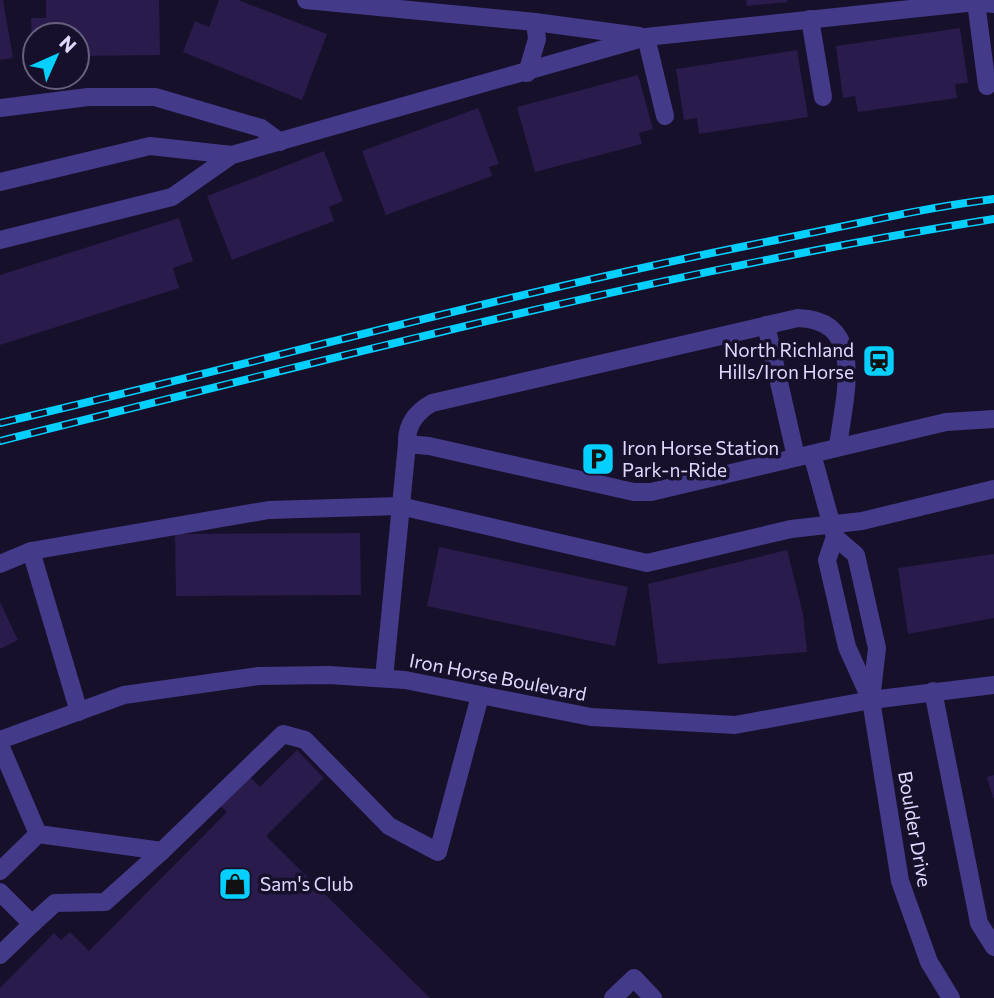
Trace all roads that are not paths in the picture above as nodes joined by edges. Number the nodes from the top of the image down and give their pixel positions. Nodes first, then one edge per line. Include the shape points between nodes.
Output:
1 (306, 0) edge
2 (977, 1) edge
3 (994, 4) edge
4 (810, 19) junction
5 (535, 22) junction
6 (646, 37) junction
7 (527, 73) junction
8 (987, 86) dead end
9 (823, 97) dead end
10 (0, 108) edge
11 (665, 116) dead end
12 (280, 142) junction
13 (232, 155) junction
14 (0, 182) edge
15 (0, 240) edge
16 (766, 325) junction
17 (994, 419) edge
18 (407, 444) junction
19 (838, 447) junction
20 (804, 455) junction
21 (994, 489) edge
22 (400, 506) junction
23 (834, 531) junction
24 (31, 551) junction
25 (0, 564) edge
26 (384, 678) junction
27 (994, 685) edge
28 (933, 691) junction
29 (480, 696) junction
30 (871, 700) junction
31 (79, 712) junction
32 (0, 743) edge
33 (38, 834) junction
34 (162, 851) junction
35 (0, 871) edge
36 (0, 892) edge
37 (32, 924) junction
38 (994, 947) edge
39 (0, 955) edge
40 (613, 998) edge
41 (653, 998) edge
42 (951, 998) edge

1 - 5 street
2 - 3 street
2 - 4 street
2 - 8 street
4 - 6 street
4 - 9 street
5 - 6 street
5 - 7 street via 537,39
6 - 7 street
6 - 11 street
7 - 12 street
10 - 12 street via 88,97 155,97 261,128
12 - 13 street
13 - 14 street via 150,146
13 - 15 street via 172,197
16 - 18 street via 432,404 411,422
16 - 19 street via 798,318 817,320 844,344 848,362
16 - 20 street
17 - 19 street via 946,422
18 - 20 street via 634,492 651,492
18 - 22 street
19 - 20 street
20 - 23 street
21 - 23 street
22 - 23 street via 647,563 791,528
22 - 24 street via 268,510
22 - 26 street
23 - 30 street via 827,560 847,647
23 - 30 street via 856,555 877,648
24 - 25 street
24 - 31 street
26 - 29 street, Iron Horse Boulevard
26 - 31 street, Iron Horse Boulevard via 259,676 124,695
27 - 28 street, Iron Horse Boulevard
28 - 30 street, Iron Horse Boulevard
28 - 38 street via 979,923
29 - 30 street, Iron Horse Boulevard via 592,717 735,725
29 - 34 street via 438,852 389,826 305,740 283,734
30 - 42 street, Boulder Drive via 901,881 929,962
31 - 32 street, Iron Horse Boulevard
32 - 33 street
33 - 34 street
33 - 35 street
34 - 37 street via 105,902 55,903
36 - 37 street
37 - 39 street
40 - 41 street via 634,978

